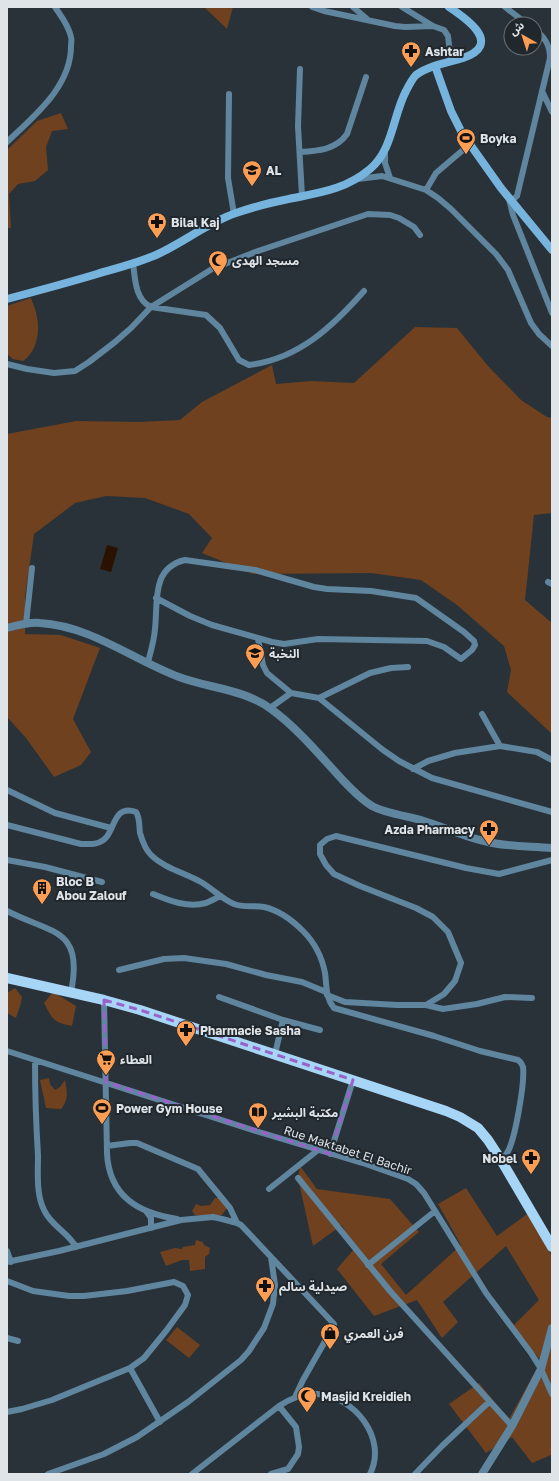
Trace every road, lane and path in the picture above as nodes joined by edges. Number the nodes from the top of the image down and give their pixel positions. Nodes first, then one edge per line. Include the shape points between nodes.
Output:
1 (55, 7) edge
2 (312, 7) edge
3 (353, 7) edge
4 (402, 7) edge
5 (449, 7) edge
6 (505, 7) edge
7 (517, 16) edge
8 (369, 21) junction
9 (433, 26) junction
10 (543, 36) edge
11 (451, 61) junction
12 (435, 66) junction
13 (300, 69) dead end
14 (366, 77) dead end
15 (542, 91) junction
16 (229, 94) dead end
17 (552, 112) edge
18 (7, 142) edge
19 (470, 144) junction
20 (385, 149) junction
21 (300, 152) junction
22 (390, 178) junction
23 (356, 179) junction
24 (426, 190) junction
25 (302, 196) junction
26 (510, 199) junction
27 (234, 214) junction
28 (420, 235) dead end
29 (552, 250) edge
30 (133, 263) junction
31 (364, 291) dead end
32 (7, 299) edge
33 (151, 307) junction
34 (552, 313) edge
35 (552, 346) edge
36 (7, 364) edge
37 (32, 568) dead end
38 (156, 598) junction
39 (26, 624) junction
40 (7, 628) edge
41 (258, 639) junction
42 (148, 662) junction
43 (408, 668) dead end
44 (291, 693) junction
45 (319, 698) junction
46 (270, 708) junction
47 (482, 714) dead end
48 (500, 746) junction
49 (552, 760) edge
50 (413, 769) junction
51 (7, 790) edge
52 (552, 812) edge
53 (7, 825) edge
54 (111, 828) junction
55 (552, 848) edge
56 (552, 855) edge
57 (552, 859) edge
58 (7, 860) edge
59 (102, 882) dead end
60 (153, 894) dead end
61 (221, 896) junction
62 (7, 911) edge
63 (119, 970) dead end
64 (7, 978) edge
65 (71, 992) junction
66 (327, 993) junction
67 (219, 997) dead end
68 (532, 998) dead end
69 (104, 1000) junction
70 (426, 1005) junction
71 (283, 1020) junction
72 (320, 1030) dead end
73 (7, 1051) edge
74 (275, 1054) junction
75 (35, 1060) junction
76 (353, 1080) junction
77 (106, 1082) junction
78 (107, 1146) junction
79 (318, 1150) junction
80 (330, 1154) junction
81 (501, 1160) junction
82 (298, 1178) dead end
83 (269, 1189) dead end
84 (146, 1211) junction
85 (435, 1211) junction
86 (181, 1220) junction
87 (237, 1223) junction
88 (151, 1228) junction
89 (76, 1247) junction
90 (552, 1247) edge
91 (7, 1251) edge
92 (271, 1257) junction
93 (9, 1262) edge
94 (368, 1265) junction
95 (7, 1281) edge
96 (552, 1328) edge
97 (7, 1338) edge
98 (18, 1341) dead end
99 (130, 1368) junction
100 (541, 1370) junction
101 (552, 1394) edge
102 (295, 1397) junction
103 (489, 1402) junction
104 (279, 1406) junction
105 (7, 1412) edge
106 (160, 1422) junction
107 (512, 1426) junction
108 (48, 1474) edge
109 (192, 1474) edge
110 (271, 1474) edge
111 (370, 1474) edge
112 (415, 1474) edge
113 (482, 1474) edge

1 - 18 street via 71,37 68,68 59,87
2 - 8 street
3 - 8 street
4 - 9 street
5 - 11 main road via 473,25 481,41 475,52
6 - 7 street
8 - 9 street via 406,27
9 - 11 street via 447,33
10 - 15 street via 549,47 550,58
11 - 12 main road
12 - 19 main road via 456,123
12 - 20 main road via 416,75 411,82 398,109
13 - 21 street
14 - 21 street via 343,141 332,147
15 - 17 street
15 - 26 street via 517,196
16 - 27 street via 228,178
19 - 24 street via 436,173
19 - 26 main road
20 - 22 street via 385,163
20 - 23 main road via 372,167
21 - 25 street
22 - 23 street via 382,176
22 - 24 street
23 - 25 main road via 336,189
24 - 35 street via 451,209 496,254 508,270 531,323
25 - 27 main road
26 - 29 main road
26 - 34 street via 513,215
27 - 30 main road via 157,254
28 - 33 street via 414,226 399,218 368,214 212,269
30 - 32 main road
30 - 33 street via 139,295 143,303
31 - 33 street via 336,322 315,339 280,357 250,365 239,360 220,328 206,315
33 - 36 street via 132,328 75,371 54,373
37 - 39 street
38 - 41 street via 190,616
38 - 41 street via 162,575 168,567 177,562 193,560 255,570 314,587 371,591 416,598 464,632 475,644 461,660 444,647 427,641 318,639 284,644
38 - 42 street via 153,646
39 - 40 street
39 - 42 street via 48,624 73,630
41 - 44 street via 267,673
42 - 46 street via 178,677 251,698
43 - 45 street via 391,668 370,673
44 - 45 street
44 - 46 street
45 - 50 street via 383,750
46 - 55 street via 353,791 373,807 488,842
47 - 48 street
48 - 49 street via 537,752
48 - 50 street via 455,753 428,761
50 - 52 street via 432,778
51 - 54 street via 55,813
53 - 54 street via 81,844 100,843
54 - 61 street via 123,811 136,812 140,833 150,854 160,863 201,882
56 - 57 street
57 - 70 street via 499,874 336,836 327,839 320,846 320,854 334,874 416,908 433,917 448,932 461,963 455,981 444,994
58 - 59 street
60 - 61 street via 184,904 206,903
61 - 66 street via 236,905 264,907 282,914 302,930 320,955
62 - 65 street via 53,930 66,940 71,949 75,969
63 - 66 street via 164,959 184,958 226,964 302,982
64 - 65 main road
65 - 69 main road
66 - 70 street via 346,1002 398,1006
66 - 81 street via 334,1008 480,1051 515,1058 520,1062 523,1073 520,1107 508,1153
67 - 71 street
68 - 70 street via 505,997 443,1009
69 - 74 main road
69 - 77 street
71 - 72 street
71 - 74 street
73 - 75 street, Rue Maktabet El Bachir
74 - 76 main road
75 - 77 street, Rue Maktabet El Bachir
75 - 89 street via 40,1196 48,1216 71,1238
76 - 80 street
76 - 81 main road via 460,1117 478,1128
77 - 78 street
77 - 79 street, Rue Maktabet El Bachir
78 - 84 street via 108,1163 115,1185 126,1199
78 - 87 street via 136,1143 198,1169 230,1208
79 - 80 street, Rue Maktabet El Bachir
79 - 83 street
80 - 85 street, Rue Maktabet El Bachir via 408,1179 420,1188
81 - 90 main road
82 - 94 street
84 - 86 street
84 - 88 street via 151,1218
85 - 94 street
85 - 100 street, Rue Maktabet El Bachir via 486,1292
86 - 87 street via 213,1217
86 - 88 street
87 - 92 street
88 - 89 street
89 - 93 street
91 - 93 street
92 - 102 street via 334,1324
92 - 106 street via 275,1285 273,1304 256,1342 234,1366
94 - 103 street
95 - 99 street via 34,1291 69,1296 127,1291 174,1282 183,1286 188,1295 185,1305 159,1341 144,1358
96 - 100 street
97 - 98 street
99 - 105 street via 52,1400
99 - 106 street
100 - 101 street, Rue Maktabet El Bachir
100 - 107 street
102 - 104 street
102 - 111 street via 315,1393 333,1397 343,1401 360,1416 373,1441 375,1456
103 - 107 street
103 - 112 street
104 - 109 street
104 - 110 street via 296,1427 299,1447 298,1454 288,1469
106 - 108 street via 115,1449
107 - 113 street

